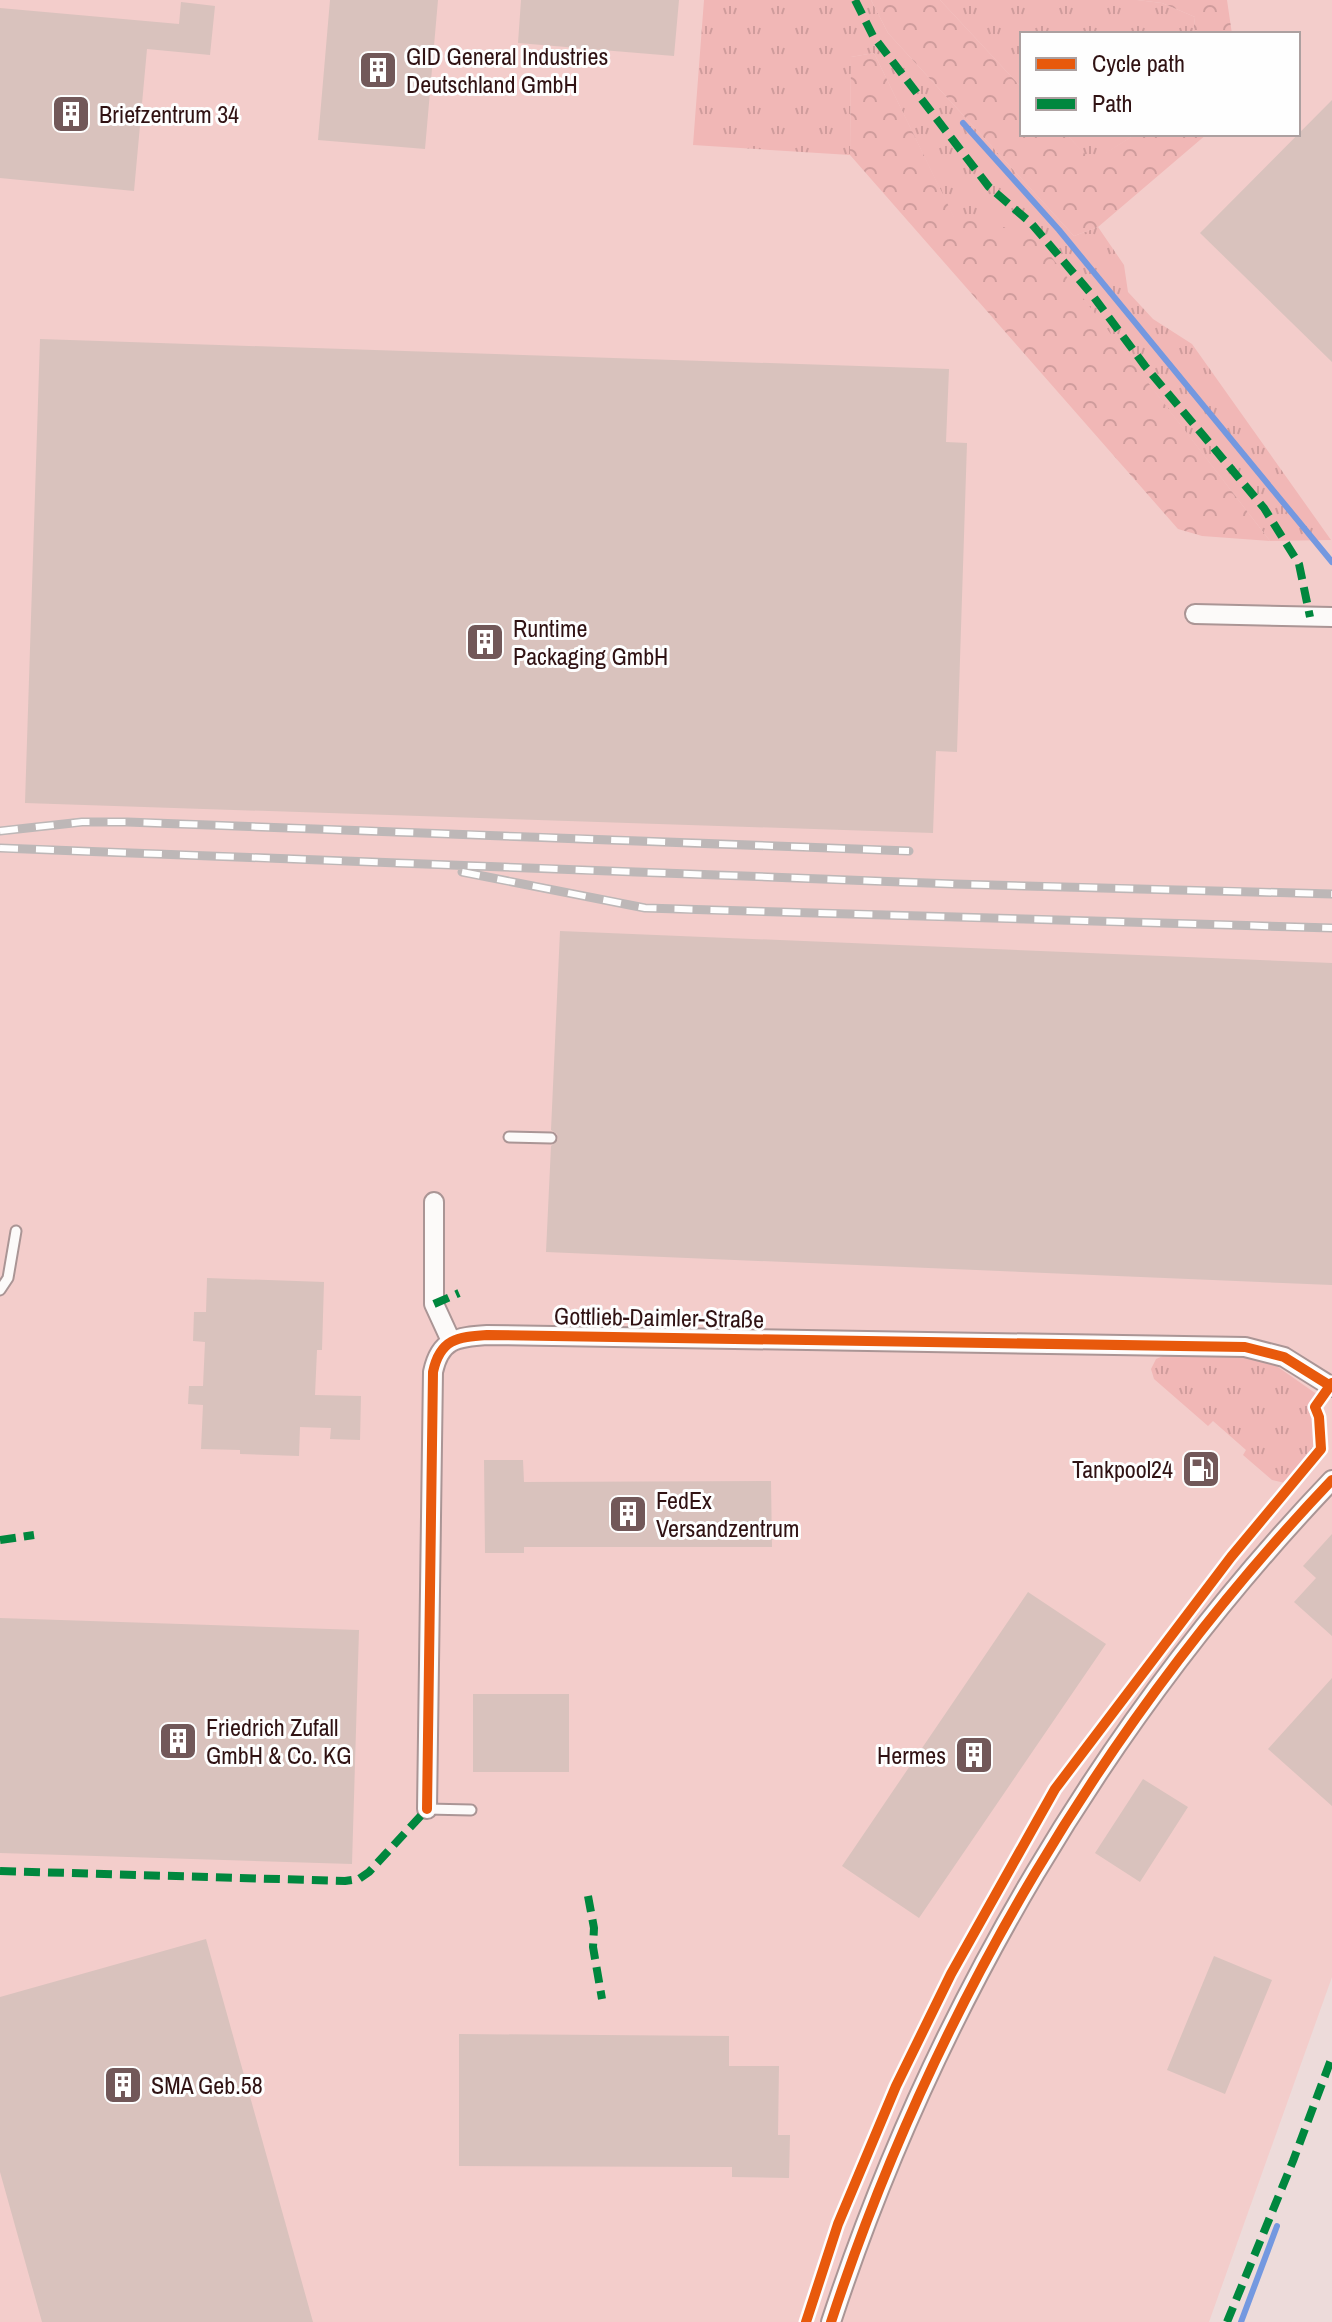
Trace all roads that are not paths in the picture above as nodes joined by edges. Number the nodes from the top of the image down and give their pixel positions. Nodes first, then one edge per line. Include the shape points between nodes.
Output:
1 (1195, 614) dead end
2 (1332, 617) edge
3 (509, 1137) dead end
4 (551, 1138) dead end
5 (434, 1202) dead end
6 (16, 1231) dead end
7 (0, 1290) edge
8 (451, 1341) junction
9 (1332, 1387) edge
10 (1332, 1480) edge
11 (427, 1809) joint
12 (471, 1810) dead end
13 (831, 2322) edge

1 - 2 street
3 - 4 lane
5 - 8 street via 434,1304
6 - 7 lane via 8,1278
8 - 9 street, Gottlieb-Daimler-Straße via 487,1335 1245,1347 1284,1357
8 - 11 street via 442,1348 433,1372
10 - 13 street via 1169,1673 1065,1825 967,1997 923,2089
11 - 12 lane

